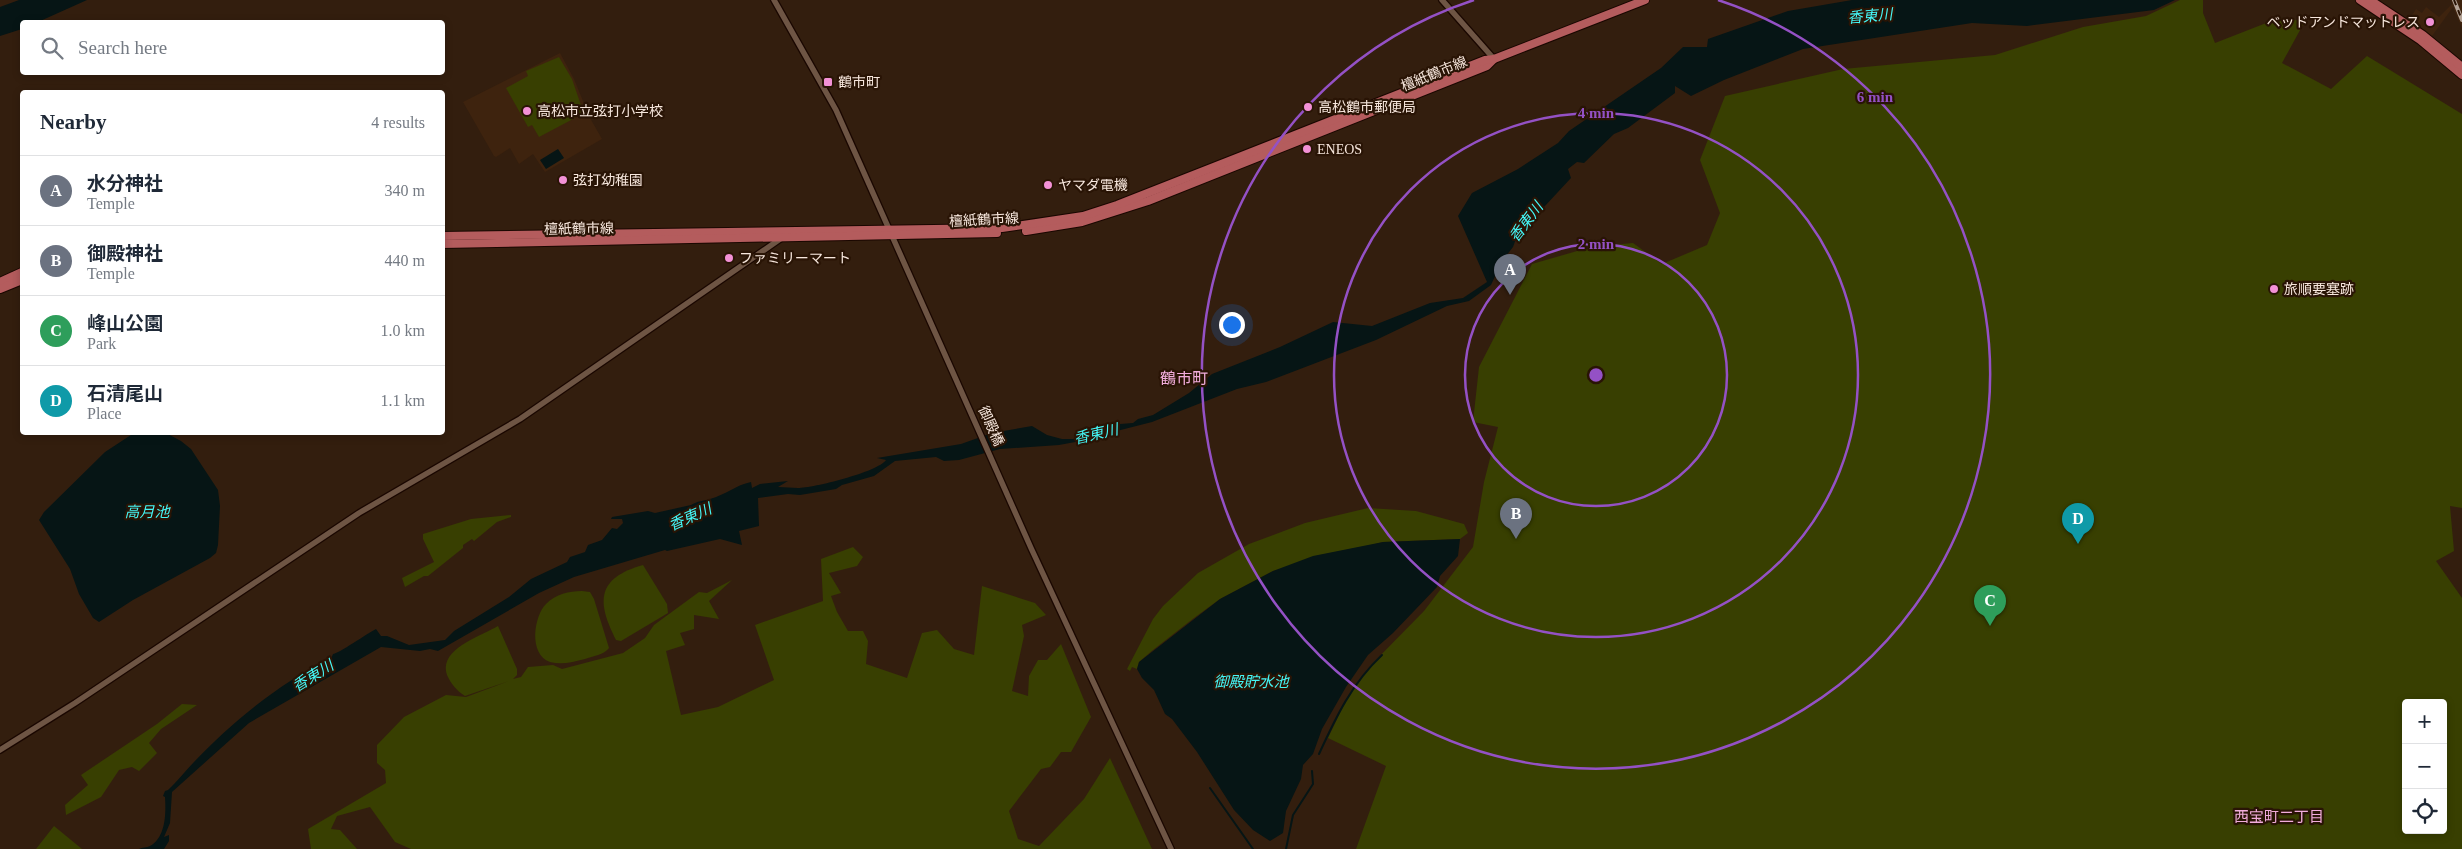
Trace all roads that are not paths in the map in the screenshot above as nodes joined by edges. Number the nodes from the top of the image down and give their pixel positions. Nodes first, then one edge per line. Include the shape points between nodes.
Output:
1 (774, 0) edge
2 (1442, 0) edge
3 (1645, 0) edge
4 (2360, 0) edge
5 (2370, 0) edge
6 (1494, 59) junction
7 (2462, 68) edge
8 (2462, 76) edge
9 (794, 231) junction
10 (889, 233) junction
11 (445, 236) edge
12 (784, 237) junction
13 (445, 244) edge
14 (20, 273) edge
15 (20, 281) edge
16 (0, 282) edge
17 (0, 289) edge
18 (0, 750) edge
19 (1171, 849) edge

1 - 10 street, 御殿橋 via 828,93
2 - 6 street
3 - 6 main road, 檀紙鶴市線
4 - 8 main road via 2420,40
5 - 7 main road via 2424,35
6 - 10 main road, 檀紙鶴市線 via 1100,211 1002,228
9 - 10 main road, 檀紙鶴市線
9 - 11 main road, 檀紙鶴市線
9 - 12 street
10 - 12 main road, 檀紙鶴市線
10 - 19 street, 御殿橋
12 - 13 main road, 檀紙鶴市線
12 - 18 street via 520,419 360,513
14 - 16 main road
15 - 17 main road

